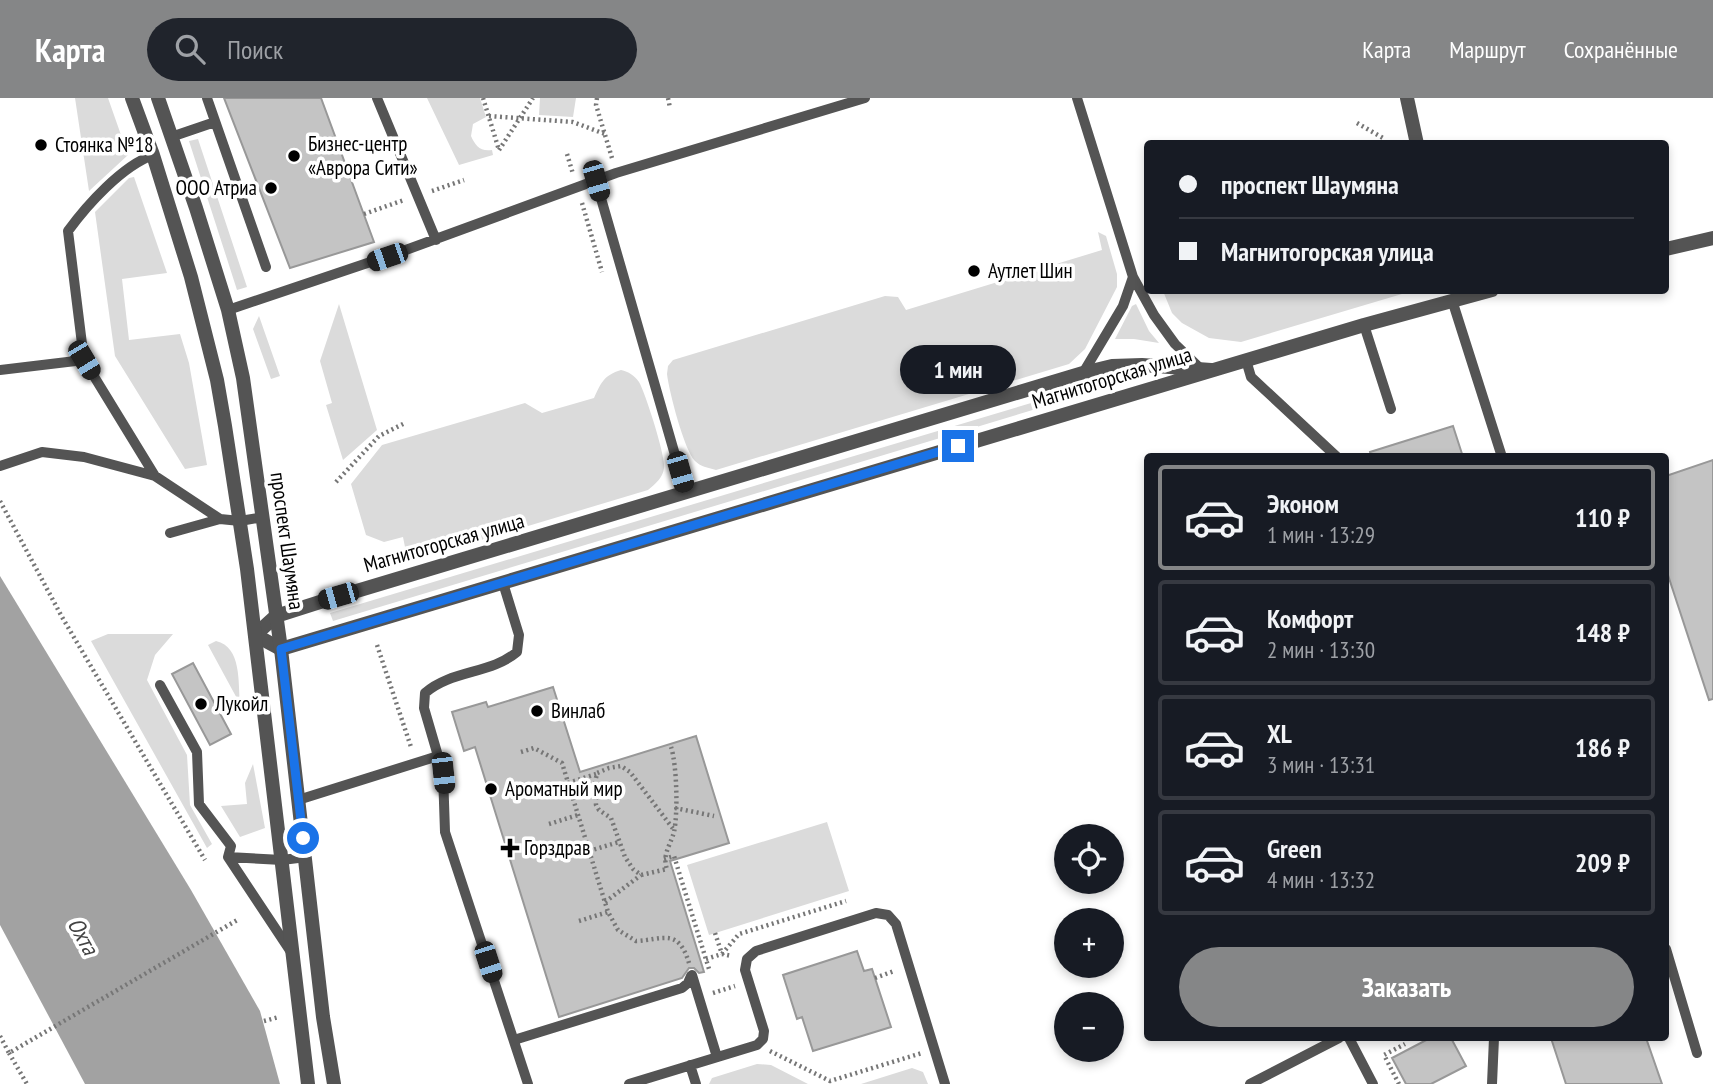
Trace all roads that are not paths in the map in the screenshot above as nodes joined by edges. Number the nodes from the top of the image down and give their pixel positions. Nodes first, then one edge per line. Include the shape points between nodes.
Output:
1 (131, 98) edge
2 (158, 98) edge
3 (207, 98) edge
4 (377, 98) edge
5 (865, 98) edge
6 (1077, 98) edge
7 (1407, 98) edge
8 (215, 122) junction
9 (171, 136) junction
10 (1416, 140) edge
11 (153, 155) junction
12 (596, 181) junction
13 (1713, 238) edge
14 (436, 240) junction
15 (1669, 248) edge
16 (266, 267) dead end
17 (1133, 277) junction
18 (1451, 295) edge
19 (228, 310) junction
20 (1364, 325) junction
21 (84, 360) junction
22 (1246, 360) junction
23 (0, 370) edge
24 (1207, 370) junction
25 (1083, 373) junction
26 (1391, 408) dead end
27 (1333, 453) edge
28 (1501, 453) edge
29 (0, 466) edge
30 (155, 476) junction
31 (686, 493) junction
32 (263, 517) junction
33 (220, 519) junction
34 (240, 521) junction
35 (170, 533) dead end
36 (503, 583) junction
37 (276, 616) junction
38 (255, 635) junction
39 (281, 649) junction
40 (160, 685) dead end
41 (438, 756) junction
42 (298, 800) junction
43 (228, 857) junction
44 (306, 857) junction
45 (282, 860) junction
46 (291, 953) junction
47 (1669, 959) edge
48 (514, 1040) junction
49 (1333, 1041) edge
50 (1351, 1041) edge
51 (1494, 1041) edge
52 (1697, 1052) dead end
53 (717, 1057) junction
54 (690, 1065) junction
55 (308, 1084) edge
56 (334, 1084) edge
57 (528, 1084) edge
58 (629, 1084) edge
59 (696, 1084) edge
60 (945, 1084) edge
61 (1250, 1084) edge
62 (1373, 1084) edge
63 (1492, 1084) edge

1 - 11 street, проспект Шаумяна
2 - 9 street, проспект Шаумяна
3 - 8 lane
4 - 14 lane
5 - 12 lane
6 - 17 lane
7 - 10 street
8 - 9 lane
8 - 16 lane
9 - 19 street, проспект Шаумяна
11 - 21 lane via 88,204 68,231
11 - 34 street, проспект Шаумяна via 206,336
12 - 14 lane
12 - 31 lane
13 - 15 street
14 - 19 lane
17 - 24 lane via 1175,344
17 - 25 lane via 1122,306
18 - 20 street, Магнитогорская улица
18 - 28 lane
19 - 32 street, проспект Шаумяна via 245,389
20 - 22 street, Магнитогорская улица
20 - 26 lane
21 - 23 lane
21 - 30 lane
22 - 24 street, Магнитогорская улица
22 - 27 lane via 1251,377
24 - 25 street, Магнитогорская улица via 1142,365
24 - 36 street, Магнитогорская улица
25 - 31 street, Магнитогорская улица
29 - 30 lane via 42,452 84,457
30 - 33 lane
31 - 37 street, Магнитогорская улица
32 - 34 lane
32 - 37 street, проспект Шаумяна
33 - 34 lane
33 - 35 lane
34 - 38 street, проспект Шаумяна
36 - 39 street, Магнитогорская улица
36 - 41 lane via 519,635 517,652 506,661 436,683 425,693 424,708
37 - 38 street, Магнитогорская улица
37 - 39 street, проспект Шаумяна
38 - 39 street
38 - 45 street, проспект Шаумяна
39 - 42 street, проспект Шаумяна
40 - 43 lane via 197,752 198,804 231,846
41 - 42 lane
41 - 48 lane via 445,789 445,832
42 - 44 street, проспект Шаумяна
43 - 45 lane
43 - 46 lane
44 - 45 lane
44 - 56 street, проспект Шаумяна
45 - 46 street, проспект Шаумяна
46 - 55 street, проспект Шаумяна
47 - 52 lane
48 - 53 lane via 682,988 692,975
48 - 57 lane
49 - 61 lane
50 - 62 lane
51 - 63 lane
53 - 54 lane
53 - 60 lane via 763,1039 745,970 747,959 756,951 876,913 888,915 896,924
54 - 58 lane
54 - 59 lane

